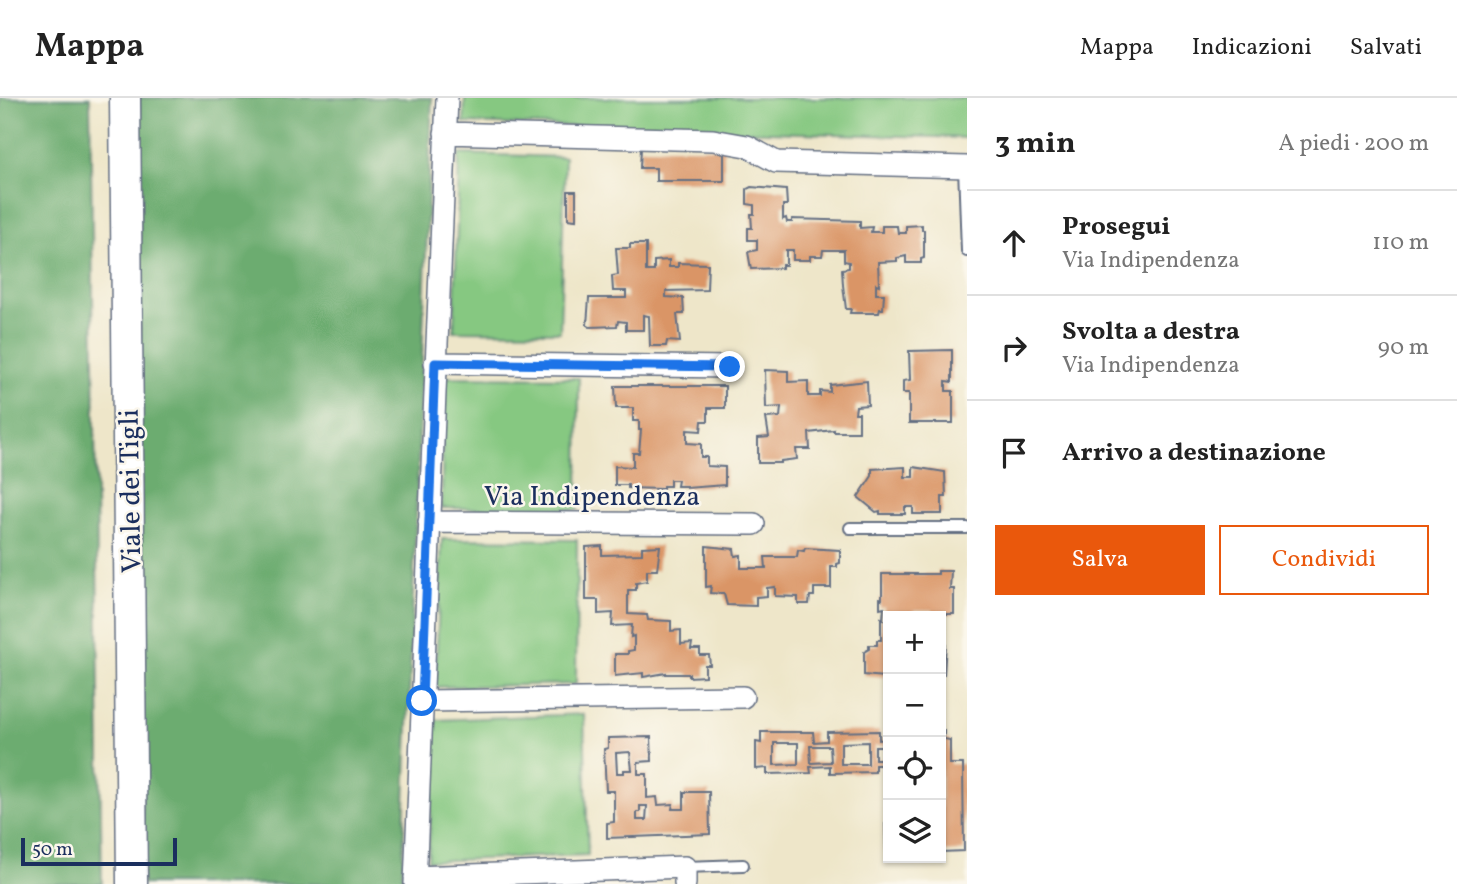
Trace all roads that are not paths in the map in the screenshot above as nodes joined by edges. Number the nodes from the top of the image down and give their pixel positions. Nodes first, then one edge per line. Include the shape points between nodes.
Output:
1 (125, 98) edge
2 (447, 98) edge
3 (445, 133) junction
4 (965, 167) edge
5 (967, 251) edge
6 (435, 363) junction
7 (730, 367) dead end
8 (429, 522) junction
9 (754, 524) dead end
10 (850, 528) dead end
11 (967, 528) edge
12 (743, 697) dead end
13 (422, 701) junction
14 (743, 865) dead end
15 (685, 875) edge
16 (415, 880) edge
17 (132, 884) edge

1 - 17 street, Viale dei Tigli
2 - 3 street
3 - 4 street via 713,141 747,146 776,162
3 - 6 street
4 - 5 lane
6 - 7 street
6 - 8 street
8 - 9 street, Via Indipendenza
8 - 13 street
10 - 11 lane
12 - 13 street
13 - 16 street
14 - 15 lane
15 - 16 street

